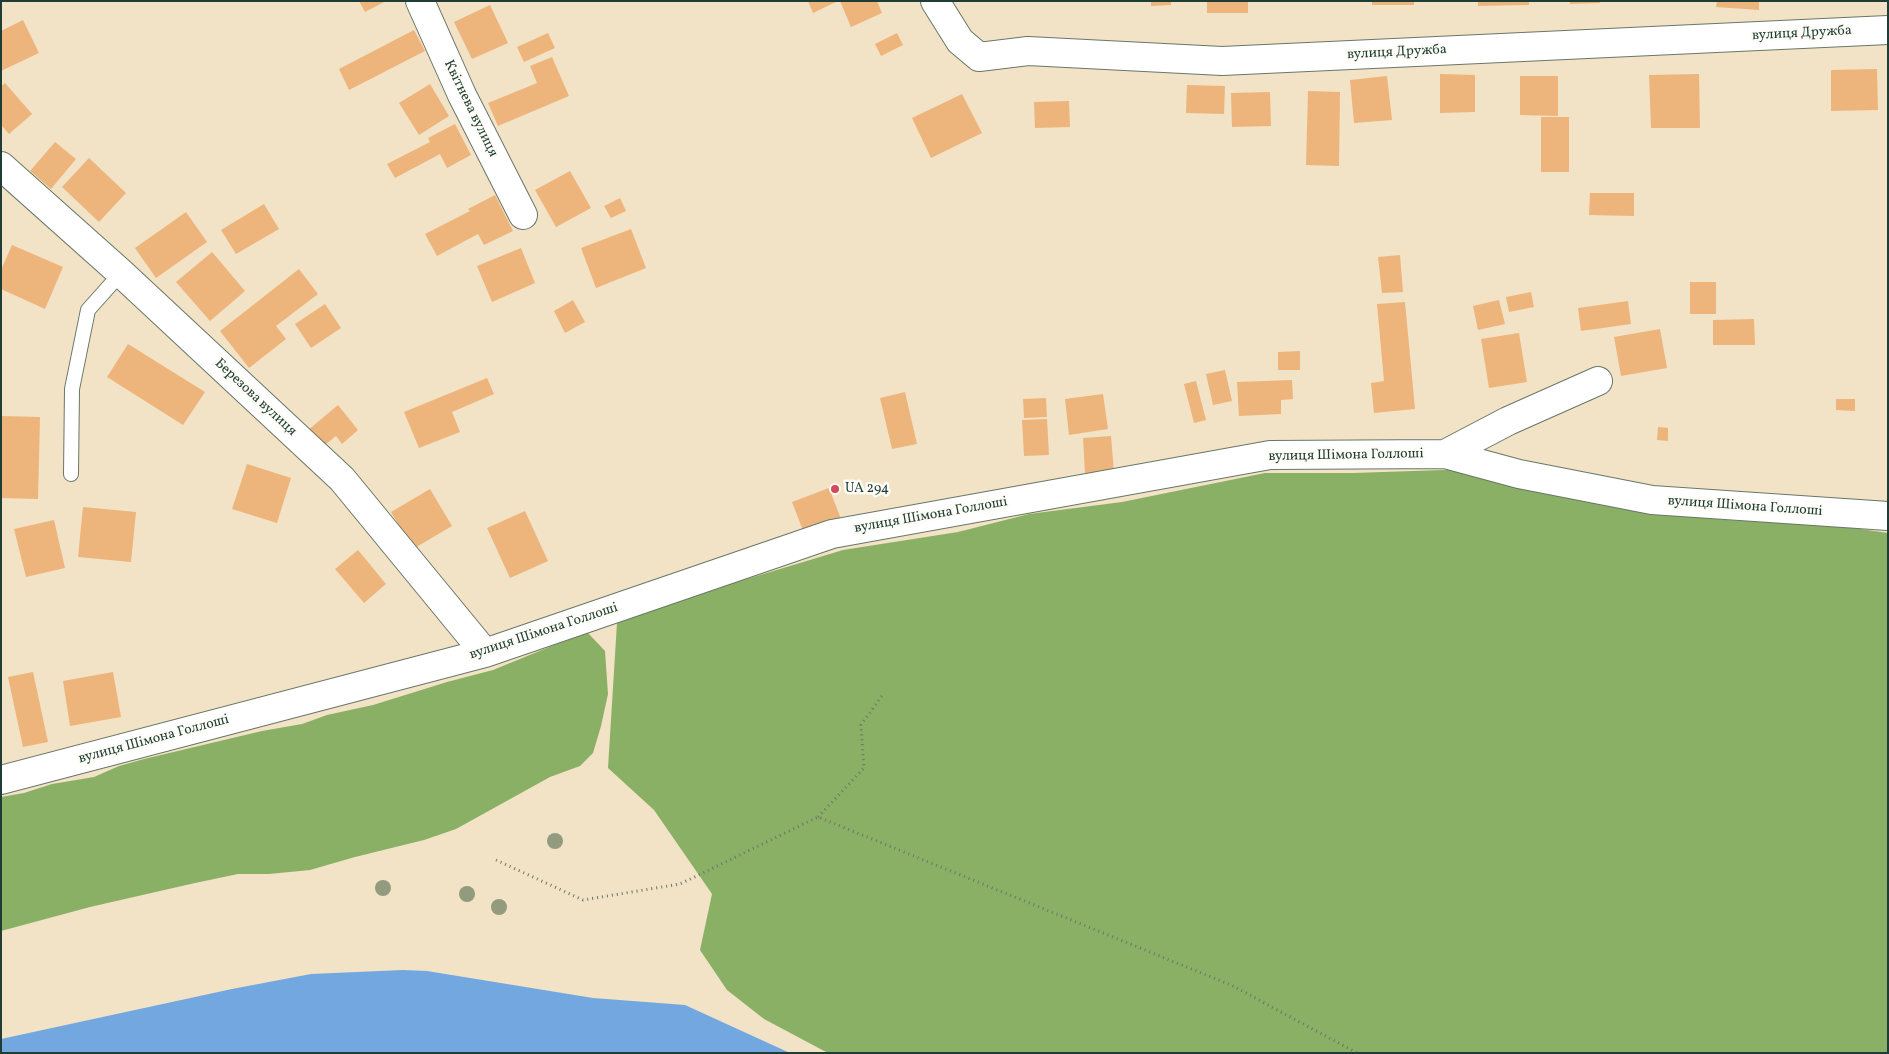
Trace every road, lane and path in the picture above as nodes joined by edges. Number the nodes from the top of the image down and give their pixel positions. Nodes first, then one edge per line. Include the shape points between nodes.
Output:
1 (420, 1) edge
2 (935, 1) edge
3 (1888, 30) edge
4 (1, 166) edge
5 (523, 215) dead end
6 (121, 273) junction
7 (1598, 381) dead end
8 (1445, 454) junction
9 (71, 474) dead end
10 (1888, 516) edge
11 (485, 653) junction
12 (884, 693) dead end
13 (1, 780) edge
14 (818, 817) junction
15 (496, 860) dead end
16 (1357, 1053) edge

1 - 5 street, Квітнева вулиця via 462,95
2 - 3 street, вулиця Дружба via 960,41 979,57 1028,51 1222,61
4 - 6 street, Березова вулиця
6 - 9 lane via 88,310 72,389
6 - 11 street, Березова вулиця via 342,479
7 - 8 street via 1508,420
8 - 10 street, вулиця Шімона Голлоші via 1519,474 1652,500
8 - 11 street, вулиця Шімона Голлоші via 1270,456 832,534
11 - 13 street, вулиця Шімона Голлоші
12 - 14 path via 861,725 864,768
14 - 15 path via 680,884 582,900
14 - 16 path via 1231,984

